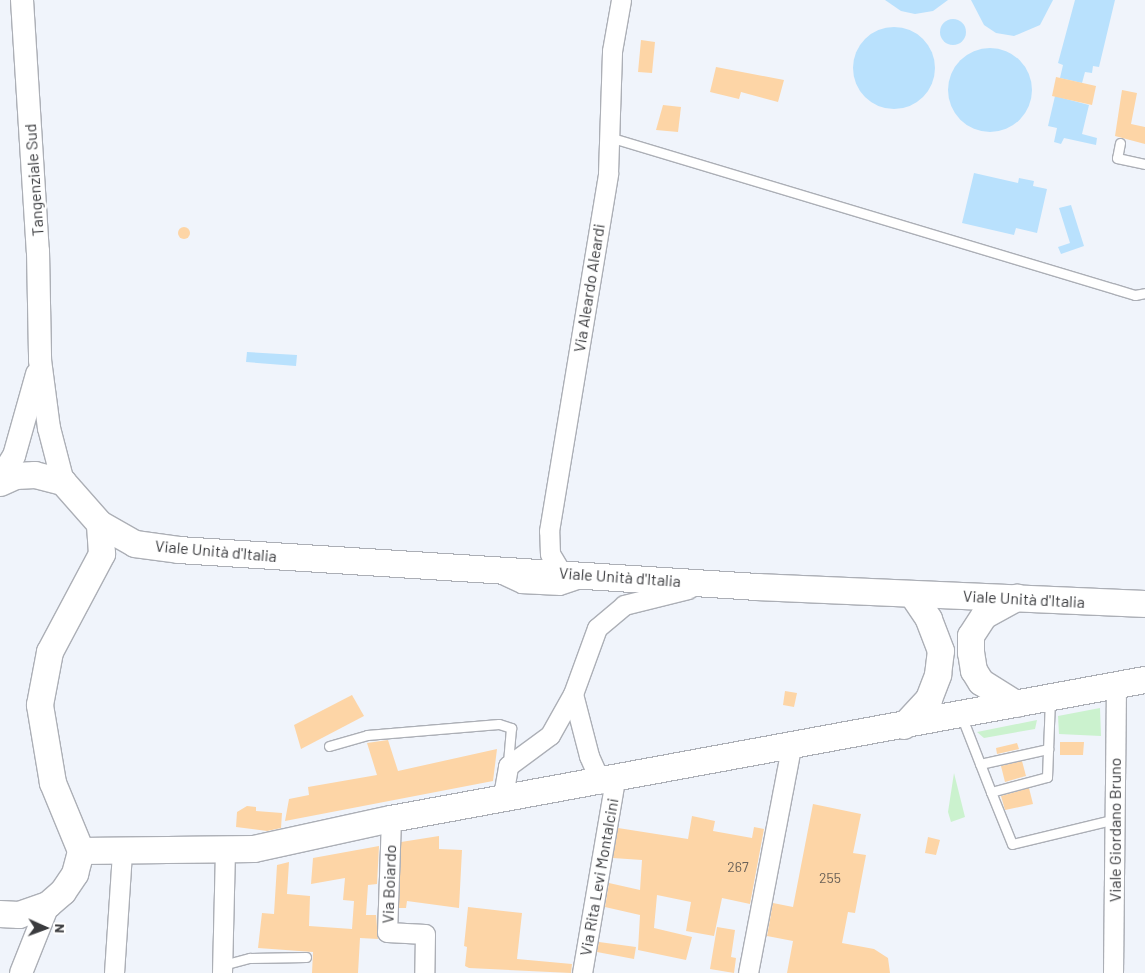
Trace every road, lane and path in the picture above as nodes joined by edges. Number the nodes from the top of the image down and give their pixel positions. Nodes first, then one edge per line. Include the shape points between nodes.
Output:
1 (22, 0) edge
2 (621, 0) edge
3 (608, 136) junction
4 (1120, 143) dead end
5 (1145, 164) edge
6 (1145, 293) edge
7 (40, 360) junction
8 (0, 478) edge
9 (63, 482) junction
10 (0, 483) edge
11 (100, 524) junction
12 (480, 571) junction
13 (560, 572) junction
14 (601, 575) junction
15 (711, 583) junction
16 (912, 594) junction
17 (1017, 598) junction
18 (1145, 604) edge
19 (1145, 680) edge
20 (1116, 686) junction
21 (572, 694) junction
22 (1050, 698) junction
23 (1016, 704) junction
24 (961, 715) junction
25 (904, 726) junction
26 (329, 746) dead end
27 (791, 747) junction
28 (1048, 748) junction
29 (980, 764) junction
30 (508, 766) junction
31 (608, 781) junction
32 (991, 792) junction
33 (502, 801) junction
34 (391, 819) junction
35 (1115, 819) junction
36 (225, 850) junction
37 (81, 851) junction
38 (121, 861) junction
39 (48, 905) junction
40 (0, 914) edge
41 (306, 957) dead end
42 (222, 969) edge
43 (21, 973) edge
44 (101, 973) edge
45 (114, 973) edge
46 (424, 973) edge
47 (582, 973) edge
48 (748, 973) edge
49 (1113, 973) edge

1 - 7 street, Tangenziale Sud via 38,251
2 - 3 street, Via Aleardo Aleardi via 612,51
3 - 6 lane via 1134,295
3 - 13 street, Via Aleardo Aleardi via 608,173 548,531 550,554
4 - 5 lane via 1117,158
7 - 8 street, Tangenziale Sud via 14,456
7 - 9 street, Tangenziale Sud via 49,428
9 - 10 main road via 35,475 16,476
9 - 11 main road, Viale Unità d'Italia
11 - 12 main road, Viale Unità d'Italia via 135,544 179,550
11 - 37 main road via 102,554 50,652 40,705 53,784
12 - 13 main road, Viale Unità d'Italia
12 - 14 lane via 520,588 560,590
13 - 14 main road, Viale Unità d'Italia
14 - 15 main road, Viale Unità d'Italia
15 - 16 main road, Viale Unità d'Italia
15 - 21 street via 624,605 597,628
16 - 17 main road, Viale Unità d'Italia
16 - 25 main road via 929,619 941,651 938,675 929,698
17 - 18 main road, Viale Unità d'Italia
17 - 23 main road via 984,616 971,636 974,671 981,682
19 - 20 main road
20 - 22 main road
20 - 35 street, Viale Giordano Bruno
21 - 30 street via 550,736
21 - 31 street via 589,756
22 - 23 main road
22 - 28 lane
23 - 24 main road
24 - 25 main road
24 - 29 lane
25 - 27 main road
26 - 30 lane via 367,735 499,724 511,728
27 - 31 main road
27 - 48 street
28 - 29 lane
28 - 32 lane via 1047,776
29 - 32 lane
30 - 33 street
31 - 33 main road
31 - 47 street, Via Rita Levi Montalcini
32 - 35 lane via 1012,844
33 - 34 main road
34 - 36 main road via 254,849
34 - 46 street, Via Boiardo via 387,932 425,934
35 - 49 street, Viale Giordano Bruno
36 - 38 main road
36 - 42 street
37 - 38 main road
37 - 39 main road via 74,874 63,892
38 - 44 street via 106,891
38 - 45 street
39 - 40 main road via 19,915
39 - 43 street
41 - 42 lane via 250,958

